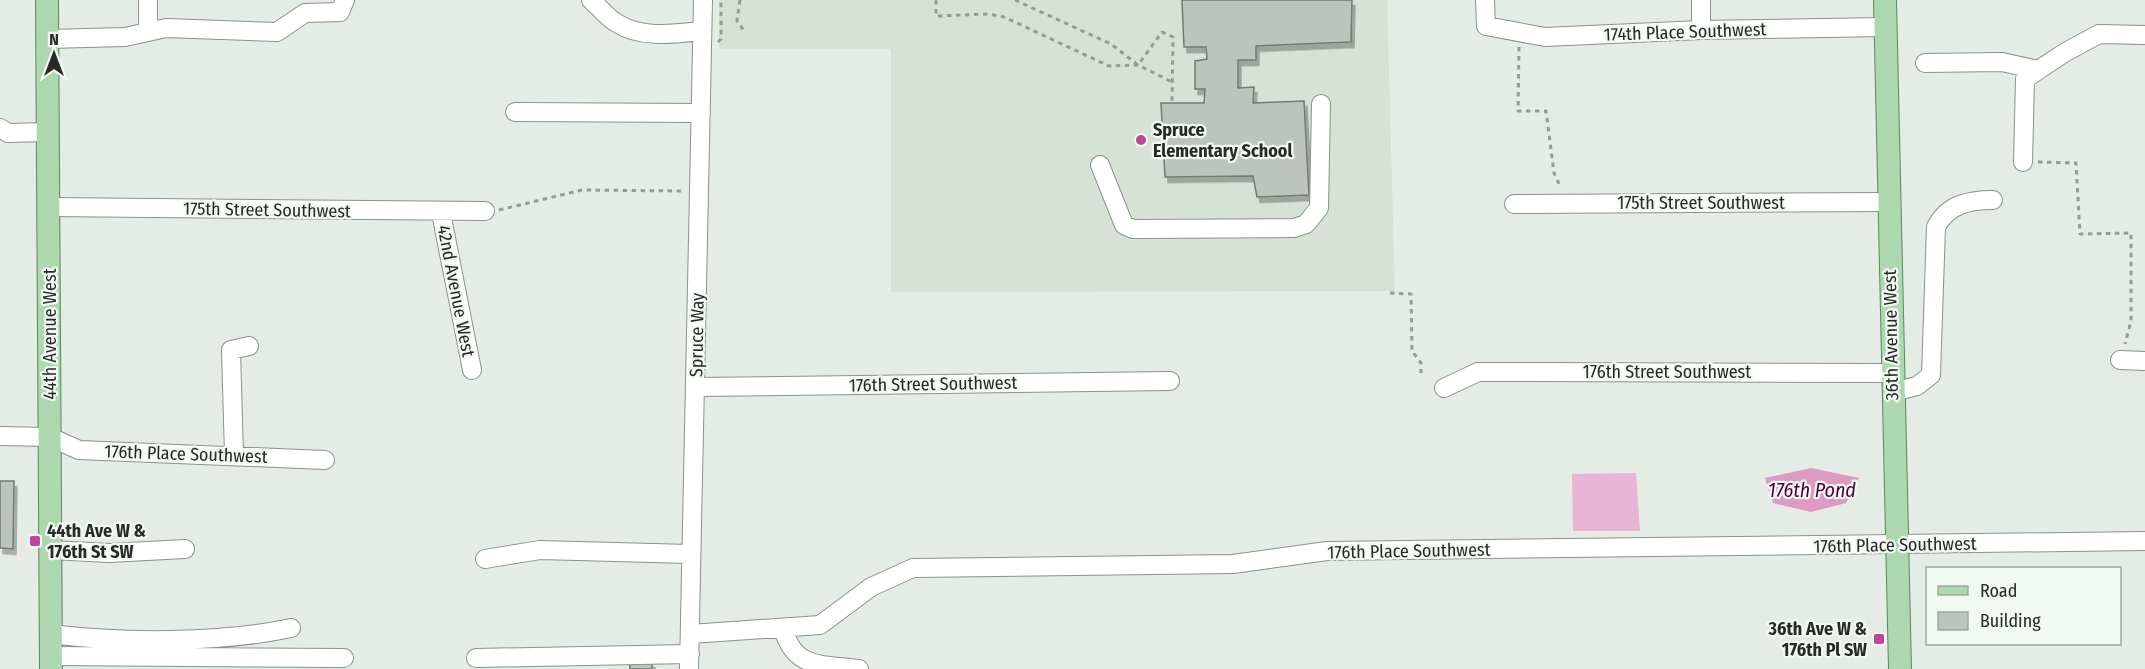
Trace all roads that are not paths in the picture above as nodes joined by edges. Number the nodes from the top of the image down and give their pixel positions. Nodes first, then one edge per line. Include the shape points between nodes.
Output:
1 (47, 0) edge
2 (148, 0) edge
3 (345, 0) edge
4 (591, 0) edge
5 (703, 0) edge
6 (1485, 0) edge
7 (1701, 0) edge
8 (1885, 0) edge
9 (1885, 27) junction
10 (1701, 30) junction
11 (702, 31) junction
12 (148, 32) junction
13 (2145, 35) edge
14 (47, 39) junction
15 (1925, 63) dead end
16 (2032, 74) junction
17 (1321, 104) dead end
18 (515, 112) dead end
19 (701, 113) junction
20 (0, 128) edge
21 (48, 132) junction
22 (2023, 162) road end
23 (1100, 165) dead end
24 (1993, 200) dead end
25 (1888, 202) junction
26 (1514, 204) dead end
27 (49, 207) junction
28 (485, 211) road end
29 (441, 213) junction
30 (249, 346) dead end
31 (2120, 360) road end
32 (2145, 361) edge
33 (472, 370) dead end
34 (1170, 381) dead end
35 (1893, 382) junction
36 (696, 387) junction
37 (1444, 388) dead end
38 (0, 436) edge
39 (50, 437) junction
40 (234, 455) junction
41 (325, 460) dead end
42 (2145, 541) edge
43 (1896, 545) junction
44 (185, 549) dead end
45 (51, 550) junction
46 (690, 554) junction
47 (485, 559) dead end
48 (291, 628) dead end
49 (783, 628) junction
50 (690, 634) junction
51 (51, 653) edge
52 (344, 658) dead end
53 (476, 658) dead end
54 (690, 662) edge
55 (859, 669) edge
56 (1900, 669) edge

1 - 14 main road, 44th Avenue West
2 - 12 street
3 - 12 street via 340,12 305,14 277,32 166,28
4 - 11 street via 615,22 638,33
5 - 11 street, Spruce Way
6 - 10 street, 174th Place Southwest via 1486,26 1545,37
7 - 10 street
8 - 9 main road, 36th Avenue West
9 - 10 street, 174th Place Southwest
9 - 25 main road, 36th Avenue West
11 - 19 street, Spruce Way
12 - 14 street via 124,37
13 - 16 street via 2099,34
14 - 21 main road, 44th Avenue West
15 - 16 street via 2002,62
16 - 22 street
17 - 23 street via 1319,208 1306,224 1294,228 1133,229 1124,225
18 - 19 street
19 - 36 street, Spruce Way
20 - 21 street via 9,132
21 - 27 main road, 44th Avenue West
24 - 35 street, 176th Street Southwest via 1975,200 1948,210 1936,226 1931,375 1917,386
25 - 26 street, 175th Street Southwest
25 - 35 main road, 36th Avenue West
27 - 29 street, 175th Street Southwest
27 - 39 main road, 44th Avenue West
28 - 29 street, 175th Street Southwest
29 - 33 street, 42nd Avenue West
30 - 40 street via 231,350
31 - 32 street
34 - 36 street, 176th Street Southwest
35 - 37 street, 176th Street Southwest via 1478,372
35 - 43 main road, 36th Avenue West
36 - 46 street, Spruce Way
38 - 39 street
39 - 40 street, 176th Place Southwest via 79,450
39 - 45 main road, 44th Avenue West
40 - 41 street, 176th Place Southwest
42 - 43 street, 176th Place Southwest
43 - 49 street, 176th Place Southwest via 1327,551 1233,564 913,568 871,587 820,625
43 - 56 main road, 36th Avenue West
44 - 45 street via 109,553
45 - 51 main road, 44th Avenue West
46 - 47 street via 540,550
46 - 50 street, Spruce Way
48 - 51 street via 233,637 88,639
49 - 50 street, 176th Place Southwest
49 - 55 street via 787,644 797,658
50 - 54 street, Spruce Way
51 - 52 street
53 - 54 street

